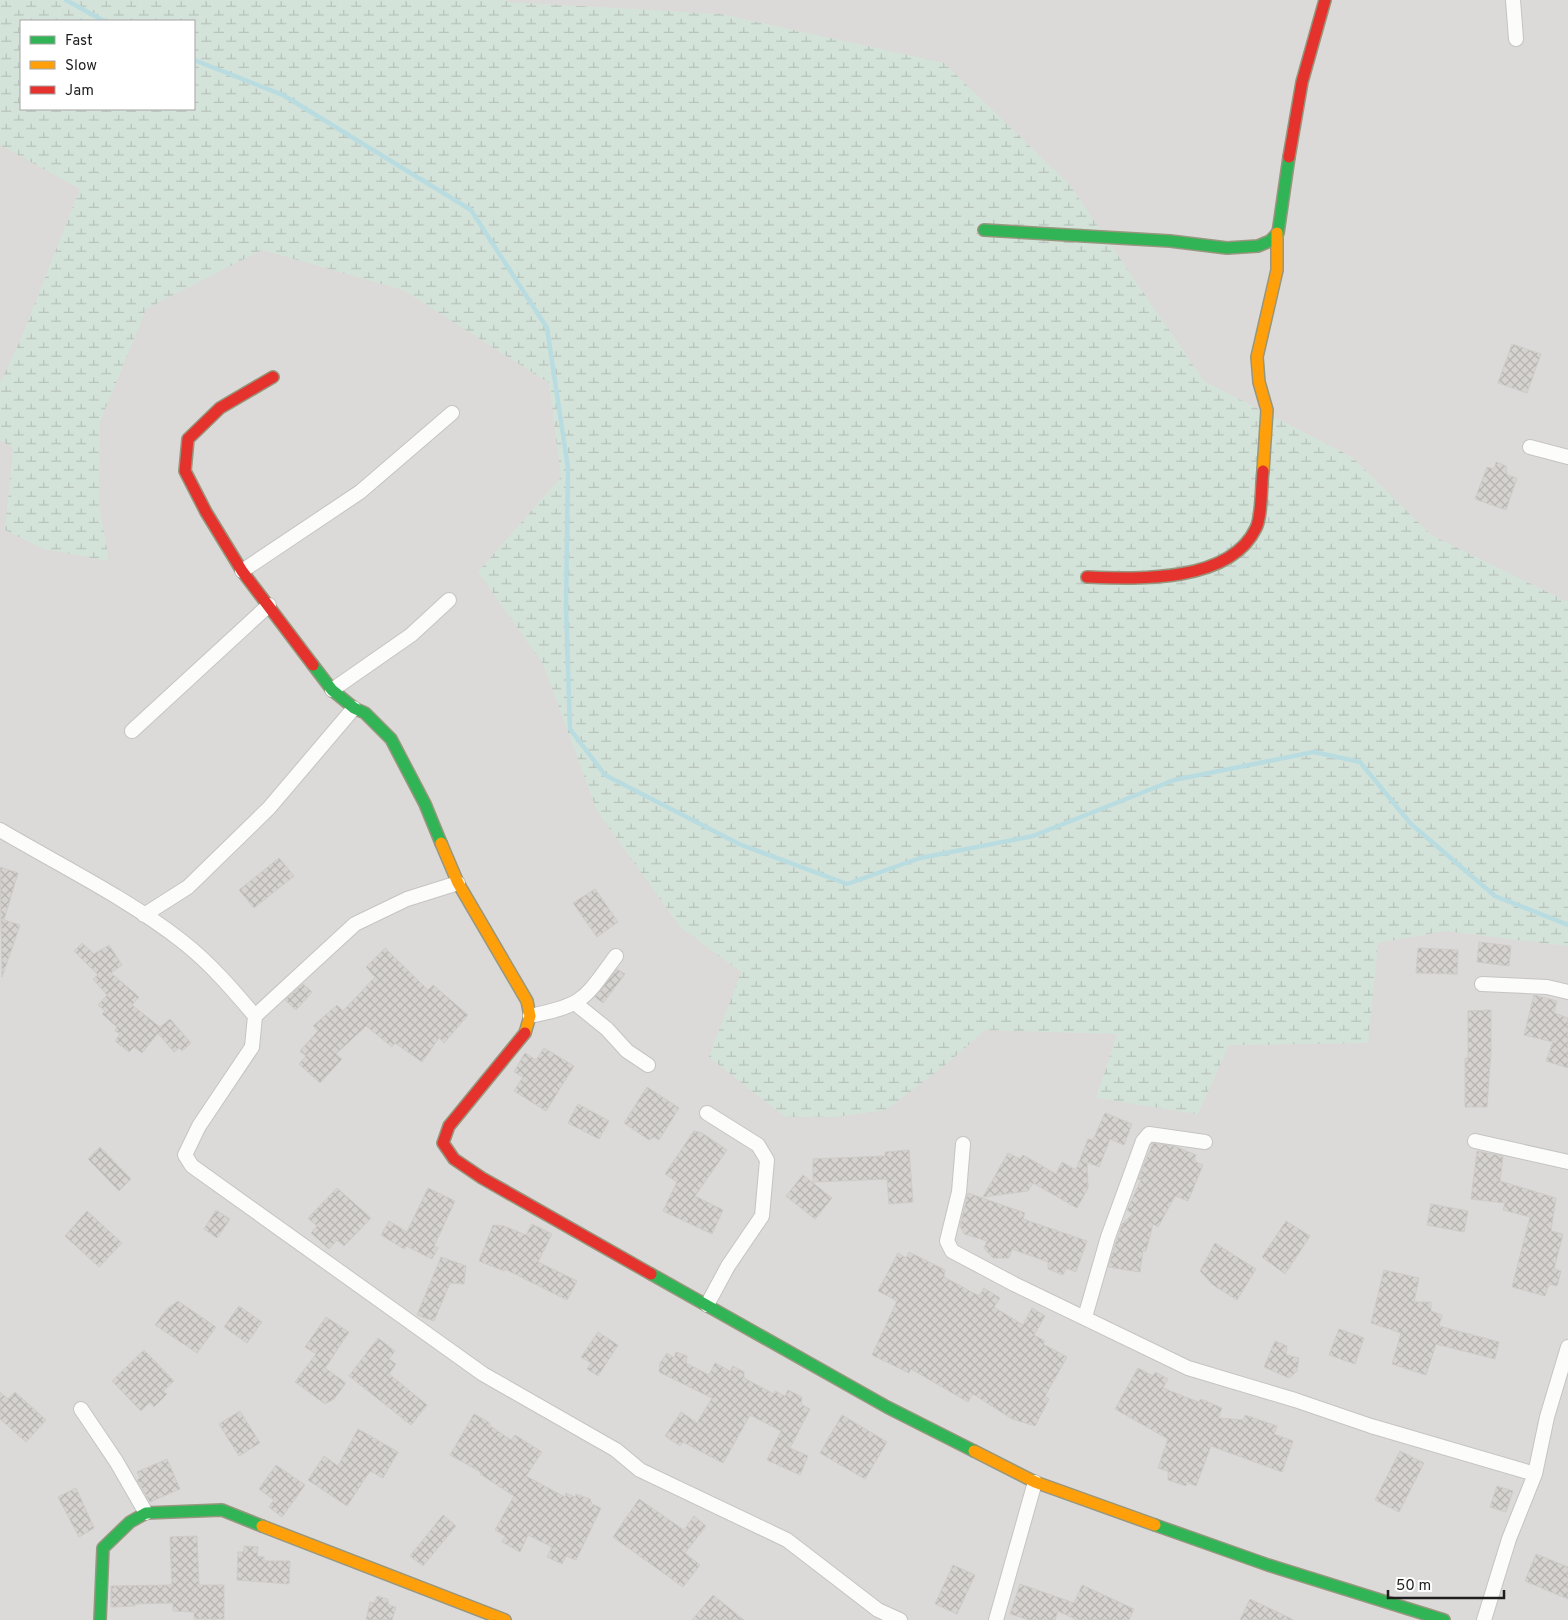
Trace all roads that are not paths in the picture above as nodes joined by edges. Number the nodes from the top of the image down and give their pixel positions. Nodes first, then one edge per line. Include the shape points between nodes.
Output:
1 (1325, 0) edge
2 (1513, 0) edge
3 (1516, 39) dead end
4 (984, 230) dead end
5 (1277, 233) junction
6 (273, 377) dead end
7 (452, 414) dead end
8 (1530, 448) dead end
9 (1568, 457) edge
10 (242, 571) junction
11 (1087, 577) dead end
12 (449, 600) dead end
13 (269, 605) junction
14 (332, 690) junction
15 (354, 708) junction
16 (132, 731) dead end
17 (0, 830) edge
18 (458, 883) junction
19 (144, 915) junction
20 (616, 956) dead end
21 (1482, 984) dead end
22 (1568, 992) edge
23 (576, 1004) junction
24 (255, 1016) junction
25 (530, 1016) junction
26 (648, 1065) dead end
27 (707, 1113) dead end
28 (1475, 1141) dead end
29 (1205, 1142) dead end
30 (963, 1144) dead end
31 (1568, 1162) edge
32 (707, 1305) junction
33 (1085, 1317) junction
34 (1568, 1347) edge
35 (81, 1409) dead end
36 (1535, 1474) junction
37 (1035, 1482) junction
38 (146, 1514) junction
39 (100, 1620) edge
40 (504, 1620) edge
41 (900, 1620) edge
42 (996, 1620) edge
43 (1444, 1620) edge
44 (1484, 1620) edge

1 - 5 street via 1304,70 1289,143 1281,222
2 - 3 street
4 - 5 street via 1170,240 1232,248 1258,245
5 - 11 street via 1277,270 1258,357 1259,382 1267,410 1267,432 1258,527 1244,546 1217,564 1178,574 1136,579
6 - 10 street via 220,408 188,440 185,471
7 - 10 street via 360,492
8 - 9 street
10 - 13 street
12 - 14 street via 411,634
13 - 14 street
13 - 16 street
14 - 15 street
15 - 18 street via 365,713 391,739 425,804
15 - 19 street via 268,808 188,887
17 - 19 street
18 - 24 street via 407,899 355,924
18 - 25 street via 527,1001
19 - 24 street via 184,942
20 - 23 street via 589,993
21 - 22 street via 1547,987
23 - 25 street
23 - 26 street via 607,1029 627,1051
24 - 41 street via 252,1046 184,1155 192,1166 483,1374 616,1450 640,1470 787,1540 878,1610
25 - 32 street via 525,1034 449,1126 443,1143 454,1159 482,1178
27 - 32 street via 758,1146 767,1160 762,1216 728,1266
28 - 31 street
29 - 33 street via 1158,1134 1149,1134 1143,1141 1108,1237
30 - 33 street via 959,1192 947,1241 952,1251
32 - 37 street via 887,1407
33 - 36 street via 1188,1368
34 - 36 street via 1547,1417
35 - 38 street
36 - 44 street
37 - 42 street
37 - 43 street via 1268,1565
38 - 39 street via 130,1522 103,1548
38 - 40 street via 222,1510

